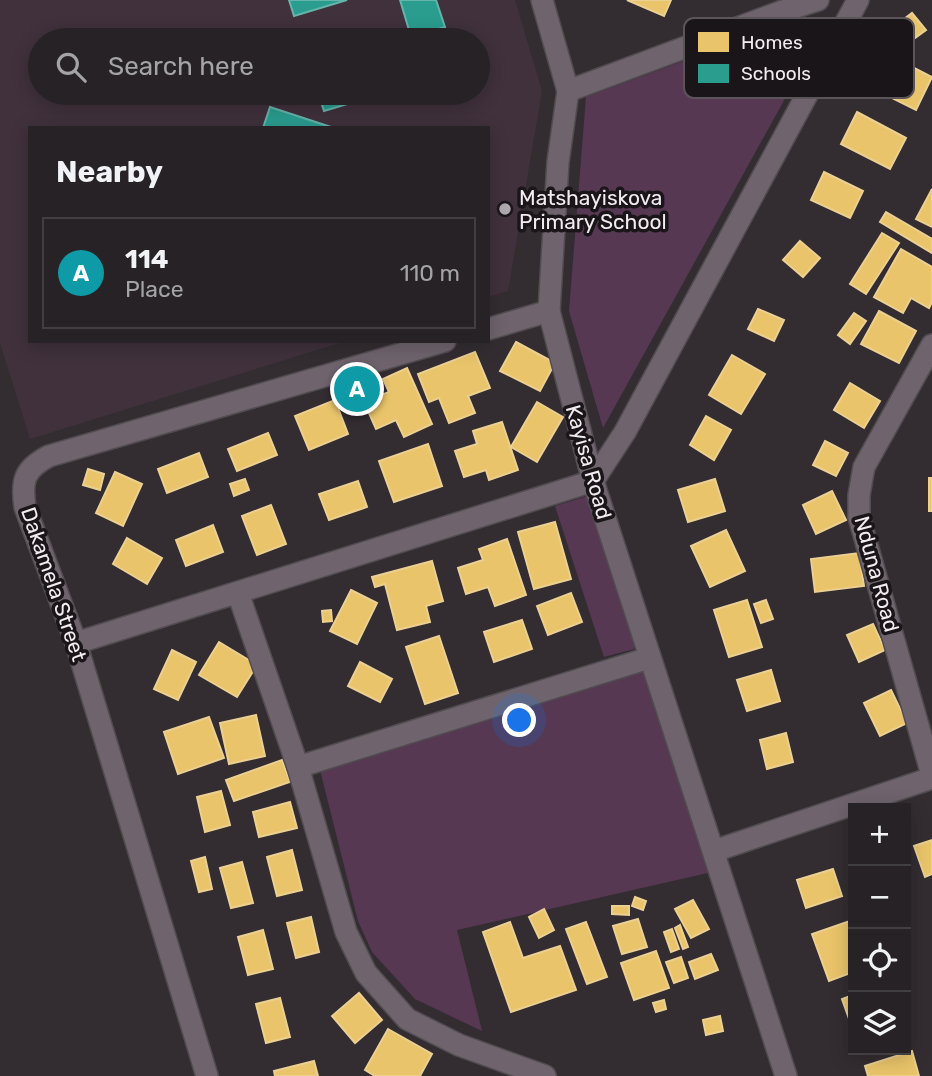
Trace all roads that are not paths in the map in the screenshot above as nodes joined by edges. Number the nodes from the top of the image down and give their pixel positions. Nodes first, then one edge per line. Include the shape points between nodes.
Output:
1 (542, 0) edge
2 (818, 0) edge
3 (858, 0) edge
4 (779, 6) edge
5 (749, 18) edge
6 (848, 18) edge
7 (684, 44) edge
8 (568, 91) junction
9 (805, 98) edge
10 (549, 311) junction
11 (490, 328) edge
12 (438, 343) edge
13 (932, 345) edge
14 (593, 481) junction
15 (238, 593) junction
16 (76, 643) junction
17 (649, 658) junction
18 (298, 767) junction
19 (932, 777) edge
20 (714, 851) junction
21 (207, 1076) edge
22 (545, 1076) edge
23 (786, 1076) edge

1 - 8 street
2 - 4 street
3 - 6 street
4 - 5 street
7 - 8 street
8 - 10 street, Kayisa Road via 558,162
9 - 14 street via 631,420
10 - 11 street
10 - 14 street, Kayisa Road
12 - 16 street, Dakamela Street via 48,456 34,464 26,475 25,507
13 - 19 street, Nduna Road via 863,467 859,517
14 - 15 street
14 - 17 street, Kayisa Road
15 - 16 street
15 - 18 street
16 - 21 street, Dakamela Street
17 - 18 street
17 - 20 street, Kayisa Road
18 - 22 street via 346,932 366,973 407,1019 459,1045
19 - 20 street
20 - 23 street, Kayisa Road

